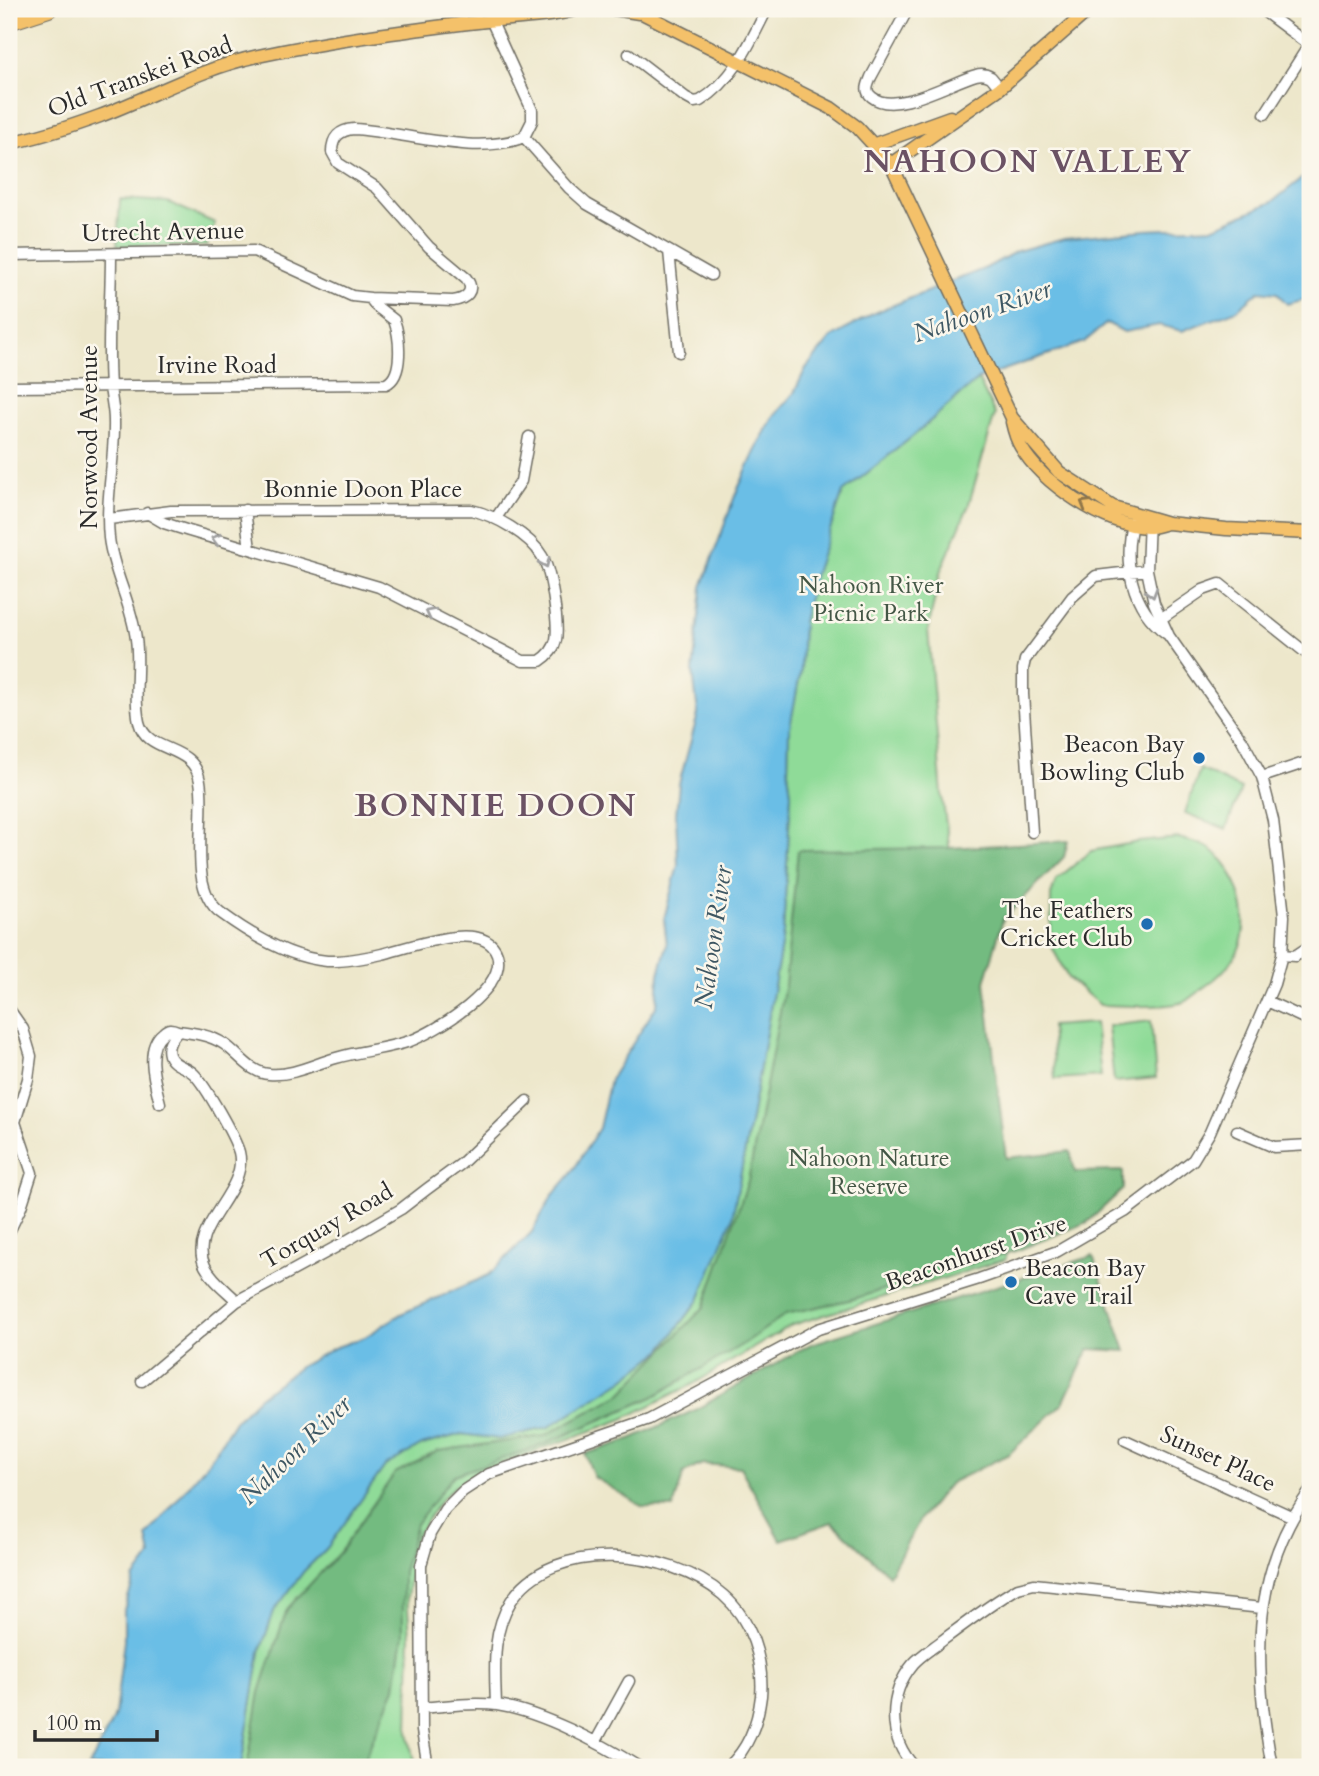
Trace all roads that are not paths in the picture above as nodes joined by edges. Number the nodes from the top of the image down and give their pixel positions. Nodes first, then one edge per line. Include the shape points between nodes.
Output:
1 (49, 9) edge
2 (550, 9) edge
3 (577, 9) edge
4 (584, 9) edge
5 (614, 9) edge
6 (767, 9) edge
7 (908, 9) edge
8 (1090, 9) edge
9 (1261, 9) edge
10 (636, 11) edge
11 (535, 15) junction
12 (491, 20) junction
13 (9, 22) edge
14 (629, 54) dead end
15 (740, 62) junction
16 (1000, 88) junction
17 (968, 111) junction
18 (1265, 114) dead end
19 (524, 137) junction
20 (9, 143) edge
21 (875, 144) junction
22 (891, 164) junction
23 (669, 251) junction
24 (9, 255) edge
25 (111, 255) junction
26 (711, 275) dead end
27 (370, 298) junction
28 (398, 351) joint
29 (679, 352) dead end
30 (110, 386) junction
31 (9, 387) edge
32 (529, 437) dead end
33 (245, 510) junction
34 (147, 513) junction
35 (496, 518) junction
36 (109, 519) junction
37 (1133, 519) junction
38 (1149, 522) junction
39 (1310, 533) edge
40 (250, 550) junction
41 (1147, 570) junction
42 (1129, 572) junction
43 (1162, 618) junction
44 (1169, 636) junction
45 (1310, 656) edge
46 (1310, 761) edge
47 (1262, 777) junction
48 (1032, 832) dead end
49 (1310, 946) edge
50 (1282, 955) junction
51 (1267, 1001) junction
52 (9, 1009) edge
53 (1310, 1021) edge
54 (178, 1031) junction
55 (527, 1101) dead end
56 (160, 1103) dead end
57 (1237, 1131) dead end
58 (1310, 1145) edge
59 (9, 1233) edge
60 (237, 1301) junction
61 (142, 1381) dead end
62 (1125, 1440) dead end
63 (1310, 1491) edge
64 (1293, 1517) junction
65 (1262, 1608) junction
66 (629, 1681) dead end
67 (496, 1705) junction
68 (422, 1708) junction
69 (596, 1741) junction
70 (428, 1767) edge
71 (639, 1767) edge
72 (728, 1767) edge
73 (915, 1767) edge
74 (1272, 1767) edge

1 - 13 highway
2 - 11 main road, Old Transkei Road
3 - 4 main road, Old Transkei Road
3 - 11 main road, Old Transkei Road
5 - 10 main road
6 - 15 street
7 - 16 street via 867,85 867,92 876,100 912,99 979,74 991,76
8 - 16 main road
9 - 18 street via 1309,45
10 - 15 main road
11 - 12 main road, Old Transkei Road
12 - 19 street via 533,110
12 - 20 main road, Old Transkei Road via 237,61 101,116
14 - 15 street via 695,102 713,92
15 - 21 main road via 831,108
16 - 17 main road
17 - 21 main road
17 - 22 main road
19 - 23 street via 587,204
19 - 27 street via 503,144 358,129 338,134 332,147 336,160 377,188 412,230 471,286 466,297 453,301
21 - 22 main road
22 - 37 main road via 1012,418 1059,472
23 - 26 street
23 - 29 street
24 - 25 street, Utrecht Avenue
25 - 27 street, Utrecht Avenue via 254,251 352,296
25 - 30 street, Norwood Avenue
27 - 28 street, Utrecht Avenue via 394,320
28 - 30 street, Irvine Road via 396,376 386,384
30 - 31 street, Irvine Road
30 - 36 street, Norwood Avenue via 114,420
32 - 35 street via 521,481
33 - 34 street, Bonnie Doon Place
33 - 35 street, Bonnie Doon Place via 471,510
33 - 40 street, Bonnie Doon Place
34 - 36 street, Bonnie Doon Place
40 -> 34 street, Bonnie Doon Place via 164,523
35 -> 40 street, Bonnie Doon Place via 536,548 548,569 556,640 540,661 511,656 379,587
36 - 54 street, Norwood Avenue via 110,543 135,626 139,723 153,741 183,754 196,769 201,792 202,883 208,900 277,946 316,959 357,959 465,936 488,941 499,961 497,973 483,993 422,1036 293,1072 262,1074 225,1044
37 - 38 main road
37 - 42 street, Beaconhurst Drive
38 - 39 main road
38 - 41 street, Beaconhurst Drive
41 - 42 street
41 -> 43 street, Beaconhurst Drive
42 - 44 street, Beaconhurst Drive via 1141,605
42 - 48 street via 1096,576 1072,597 1026,660 1023,694
43 - 44 street, Beaconhurst Drive
43 - 45 street via 1220,584
44 - 47 street, Beaconhurst Drive via 1242,740
46 - 47 street
47 - 50 street, Beaconhurst Drive via 1280,867
49 - 50 street via 1295,956
50 - 51 street, Beaconhurst Drive
51 - 53 street
51 - 68 street, Beaconhurst Drive via 1210,1132 1193,1160 1089,1234 1058,1251 979,1279 818,1329 649,1419 489,1474 463,1491 435,1524 421,1565
52 - 59 street via 23,1029 30,1056 15,1122 32,1173
54 - 56 street via 166,1030 154,1045
54 - 60 street via 169,1043 170,1057 201,1083 239,1153 237,1175 201,1247 210,1273
55 - 60 street, Torquay Road via 461,1164 401,1209
57 - 58 street via 1274,1147
60 - 61 street, Torquay Road
62 - 64 street, Sunset Place
63 - 64 street
64 - 65 street
65 - 73 street via 1034,1584 1018,1588 922,1656 907,1674 897,1692 893,1720 898,1744
65 - 74 street via 1261,1696
66 - 69 street
67 - 68 street
67 - 69 street
67 - 72 street via 498,1633 512,1600 535,1576 580,1558 657,1563 689,1574 724,1595 753,1641 762,1680 758,1716 748,1740
68 - 70 street, Beaconhurst Drive
69 - 71 street

